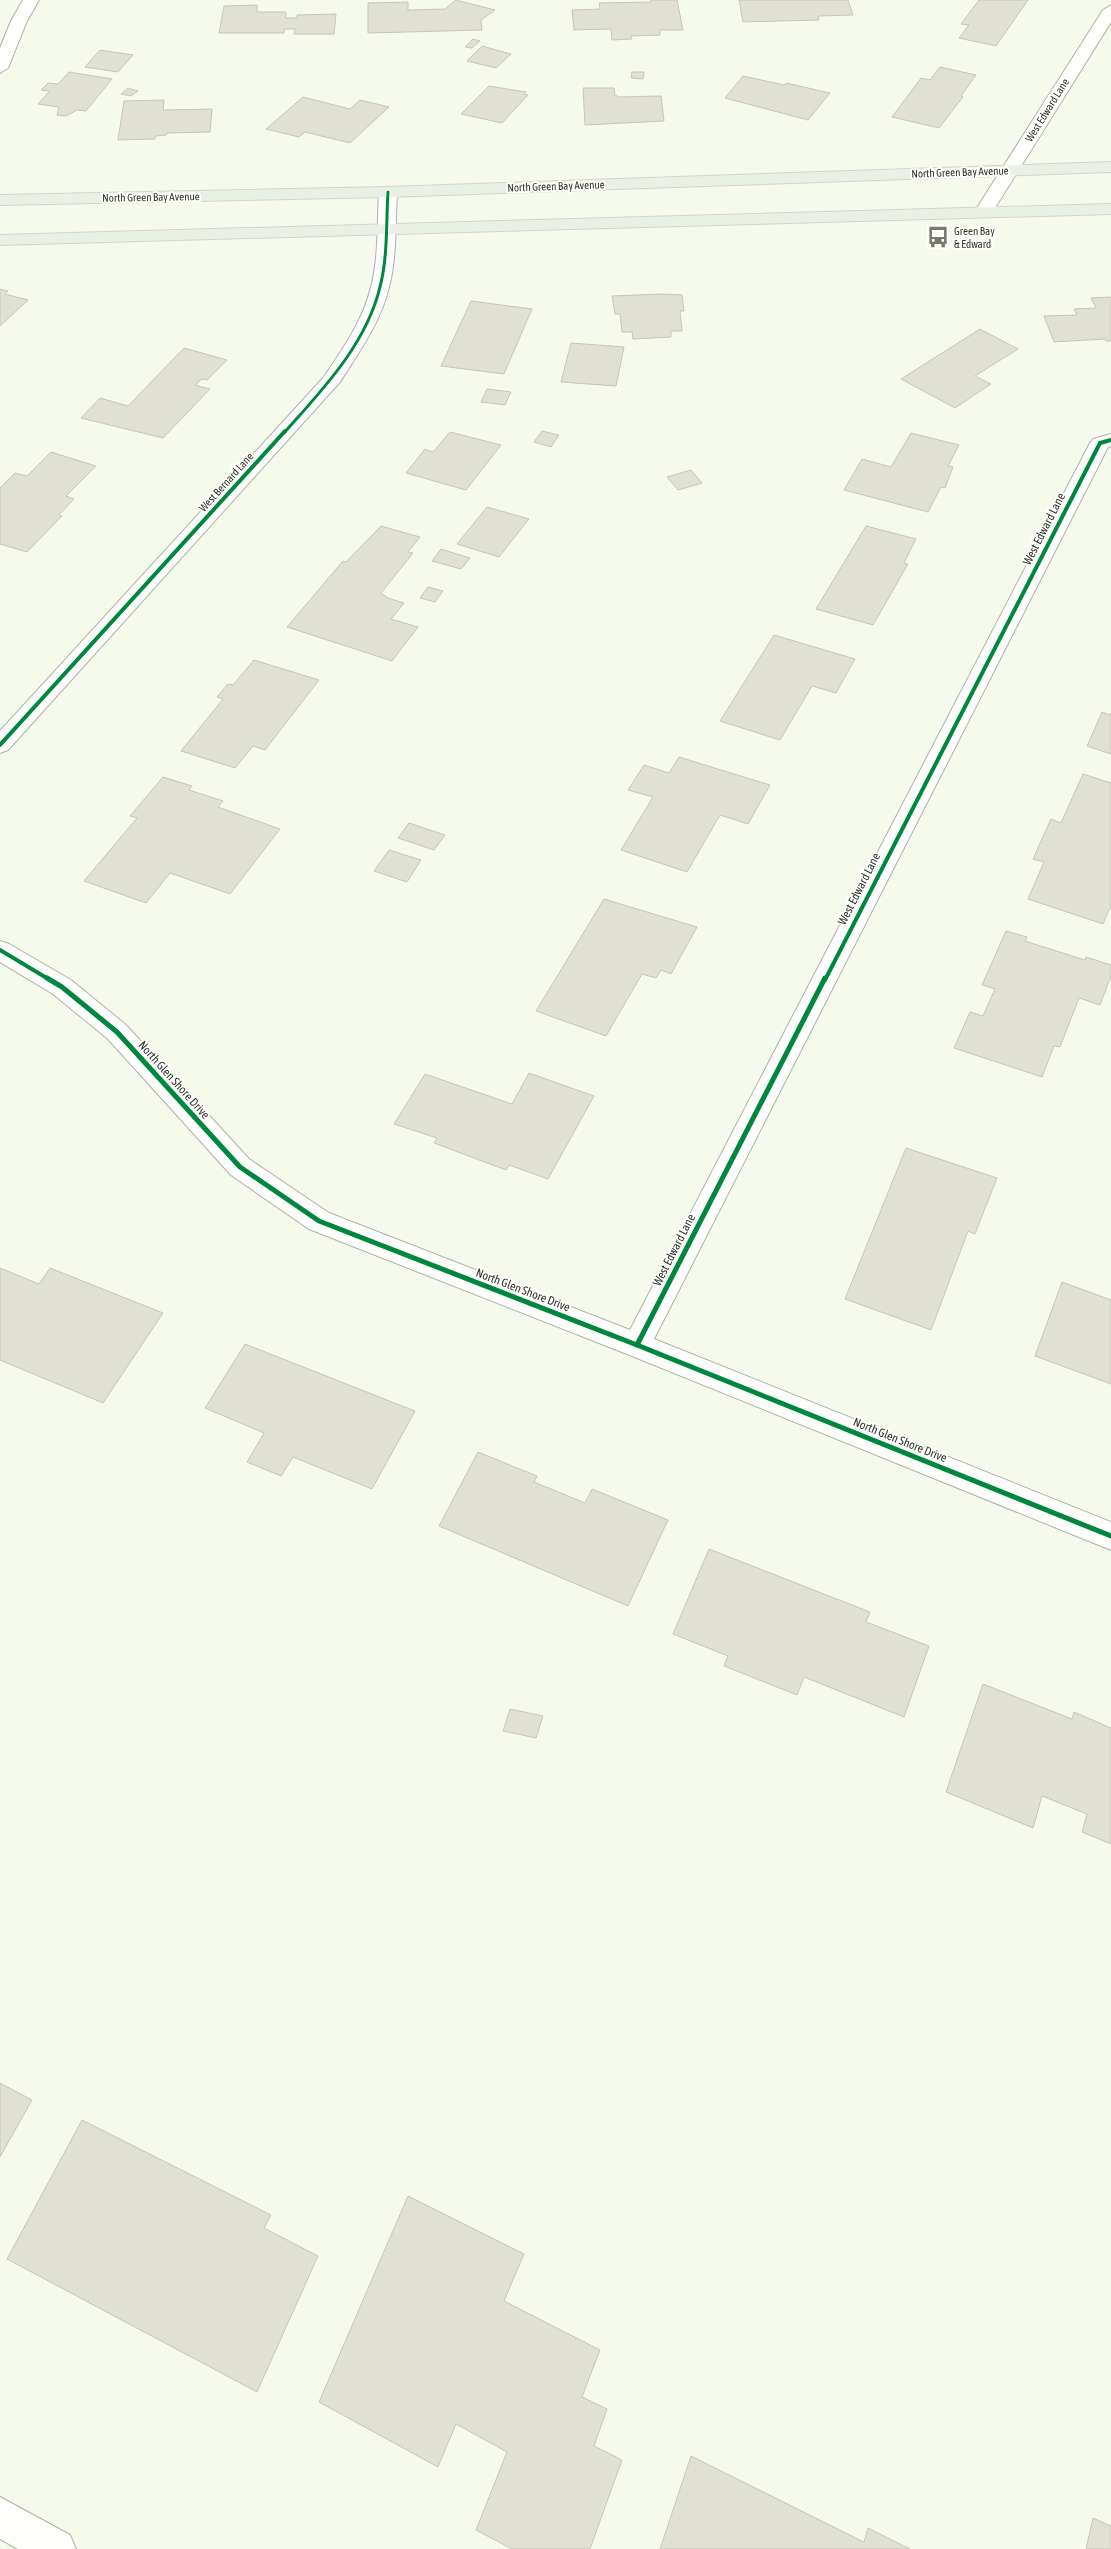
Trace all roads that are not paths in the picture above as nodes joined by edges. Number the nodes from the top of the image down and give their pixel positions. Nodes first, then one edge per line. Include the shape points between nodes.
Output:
1 (31, 0) edge
2 (1111, 10) edge
3 (0, 68) edge
4 (1111, 167) edge
5 (1009, 170) junction
6 (388, 192) junction
7 (0, 200) edge
8 (1111, 209) edge
9 (984, 211) junction
10 (385, 229) junction
11 (0, 240) edge
12 (1105, 441) edge
13 (0, 745) edge
14 (0, 950) edge
15 (636, 1345) junction
16 (1111, 1536) edge
17 (0, 2517) edge
18 (56, 2549) edge

1 - 3 street
2 - 5 street, West Edward Lane
4 - 5 main road, North Green Bay Avenue
5 - 6 main road, North Green Bay Avenue
5 - 9 street, West Edward Lane
6 - 7 main road, North Green Bay Avenue
6 - 10 street, West Bernard Lane
8 - 9 main road
9 - 10 main road
10 - 11 main road
10 - 13 street, West Bernard Lane via 383,270 377,299 354,346 330,382
12 - 15 street, West Edward Lane
14 - 15 street, North Glen Shore Drive via 62,988 118,1032 240,1166 319,1221
15 - 16 street, North Glen Shore Drive
17 - 18 street

